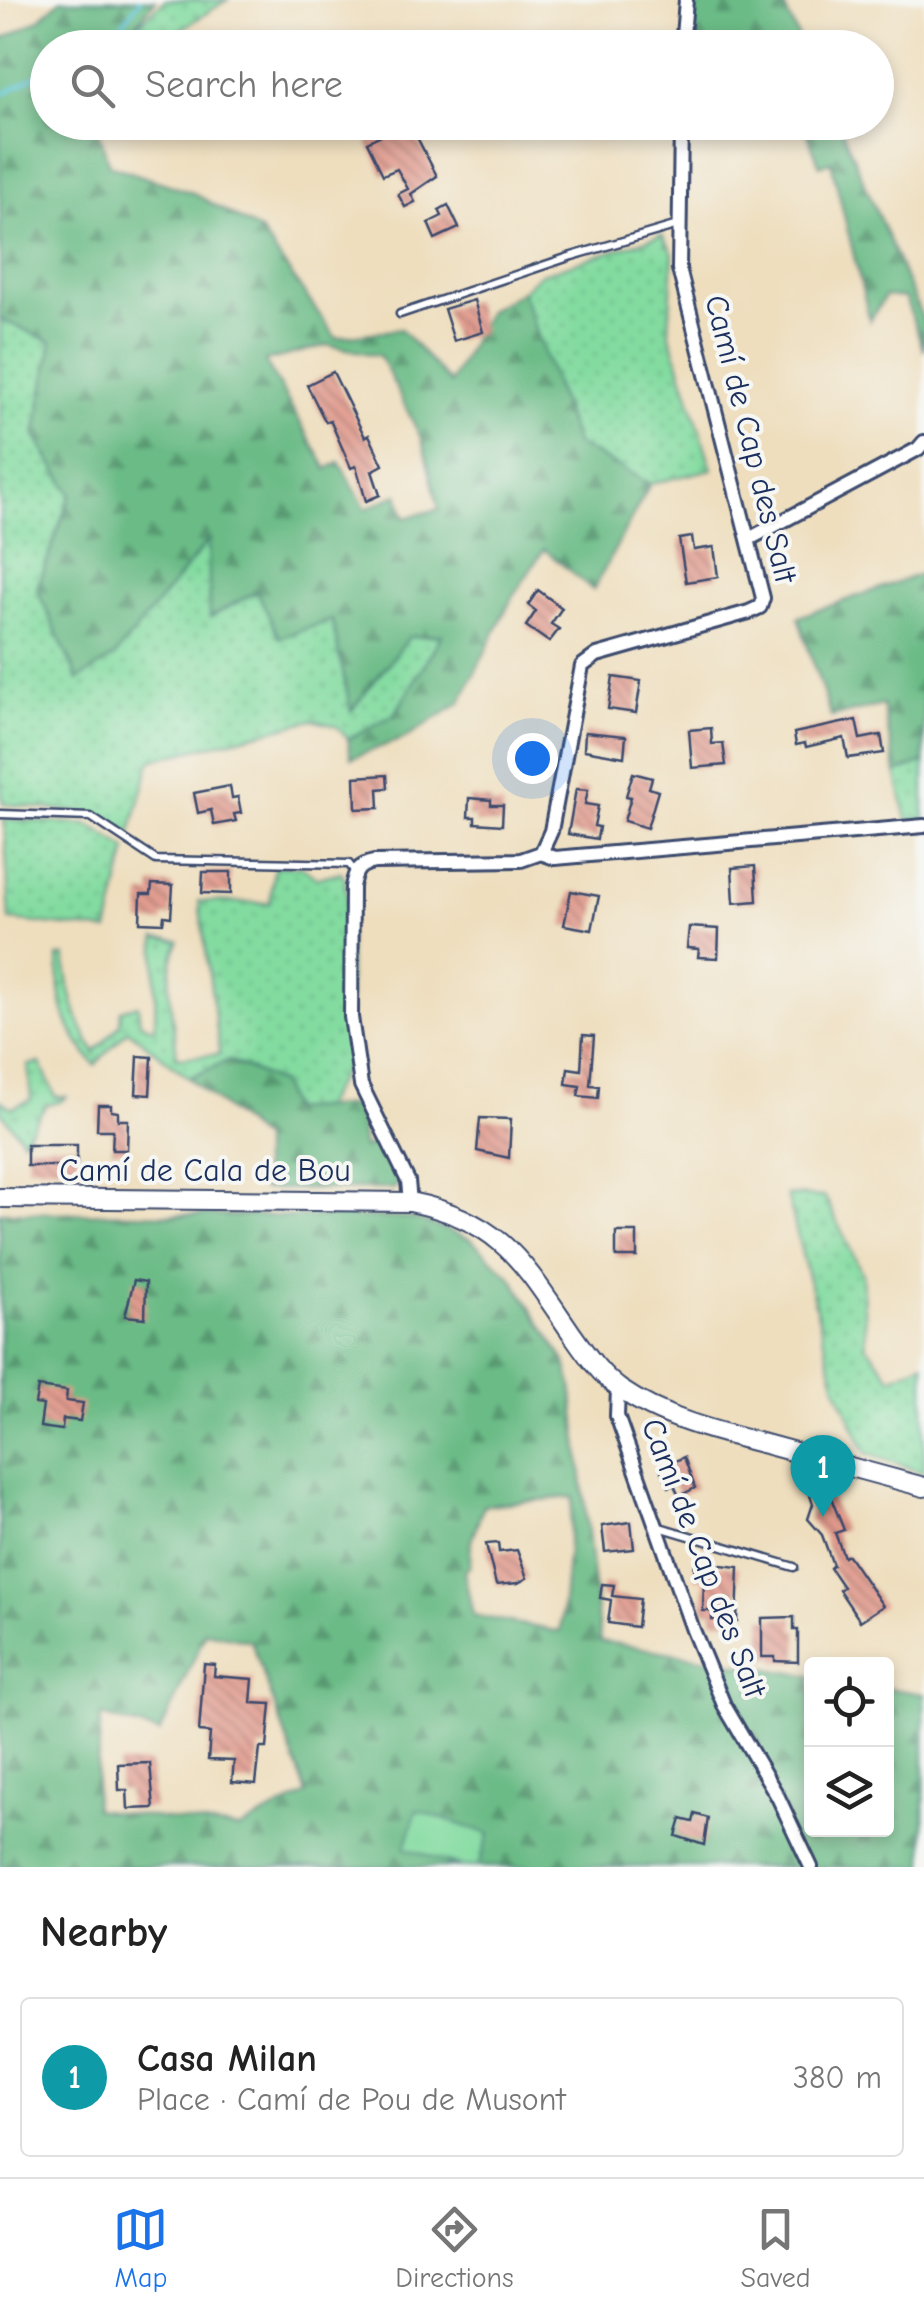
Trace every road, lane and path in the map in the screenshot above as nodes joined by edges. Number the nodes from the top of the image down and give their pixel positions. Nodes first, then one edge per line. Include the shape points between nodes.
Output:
1 (686, 0) edge
2 (684, 30) edge
3 (681, 140) edge
4 (680, 225) junction
5 (400, 314) dead end
6 (924, 442) edge
7 (749, 539) junction
8 (0, 814) edge
9 (924, 826) edge
10 (541, 853) junction
11 (355, 872) junction
12 (0, 1198) edge
13 (410, 1202) junction
14 (618, 1388) junction
15 (924, 1487) edge
16 (656, 1526) junction
17 (794, 1567) dead end
18 (811, 1867) edge

1 - 2 street
3 - 4 street, Camí de Cap des Salt
4 - 5 lane
4 - 7 street, Camí de Cap des Salt via 679,269
6 - 7 street
7 - 10 street, Camí de Cap des Salt via 762,587 760,607 597,655 582,666 551,831
8 - 11 lane via 91,817 156,860 349,864
9 - 10 street via 555,858
10 - 11 street via 521,860 374,862
11 - 13 street via 352,1016 361,1086 408,1181
12 - 13 street, Camí de Cala de Bou
13 - 14 street, Camí de Cap des Salt via 460,1216 518,1256
14 - 15 street via 717,1431
14 - 16 street, Camí de Cap des Salt via 617,1416
16 - 17 lane
16 - 18 street, Camí de Cap des Salt via 724,1705

